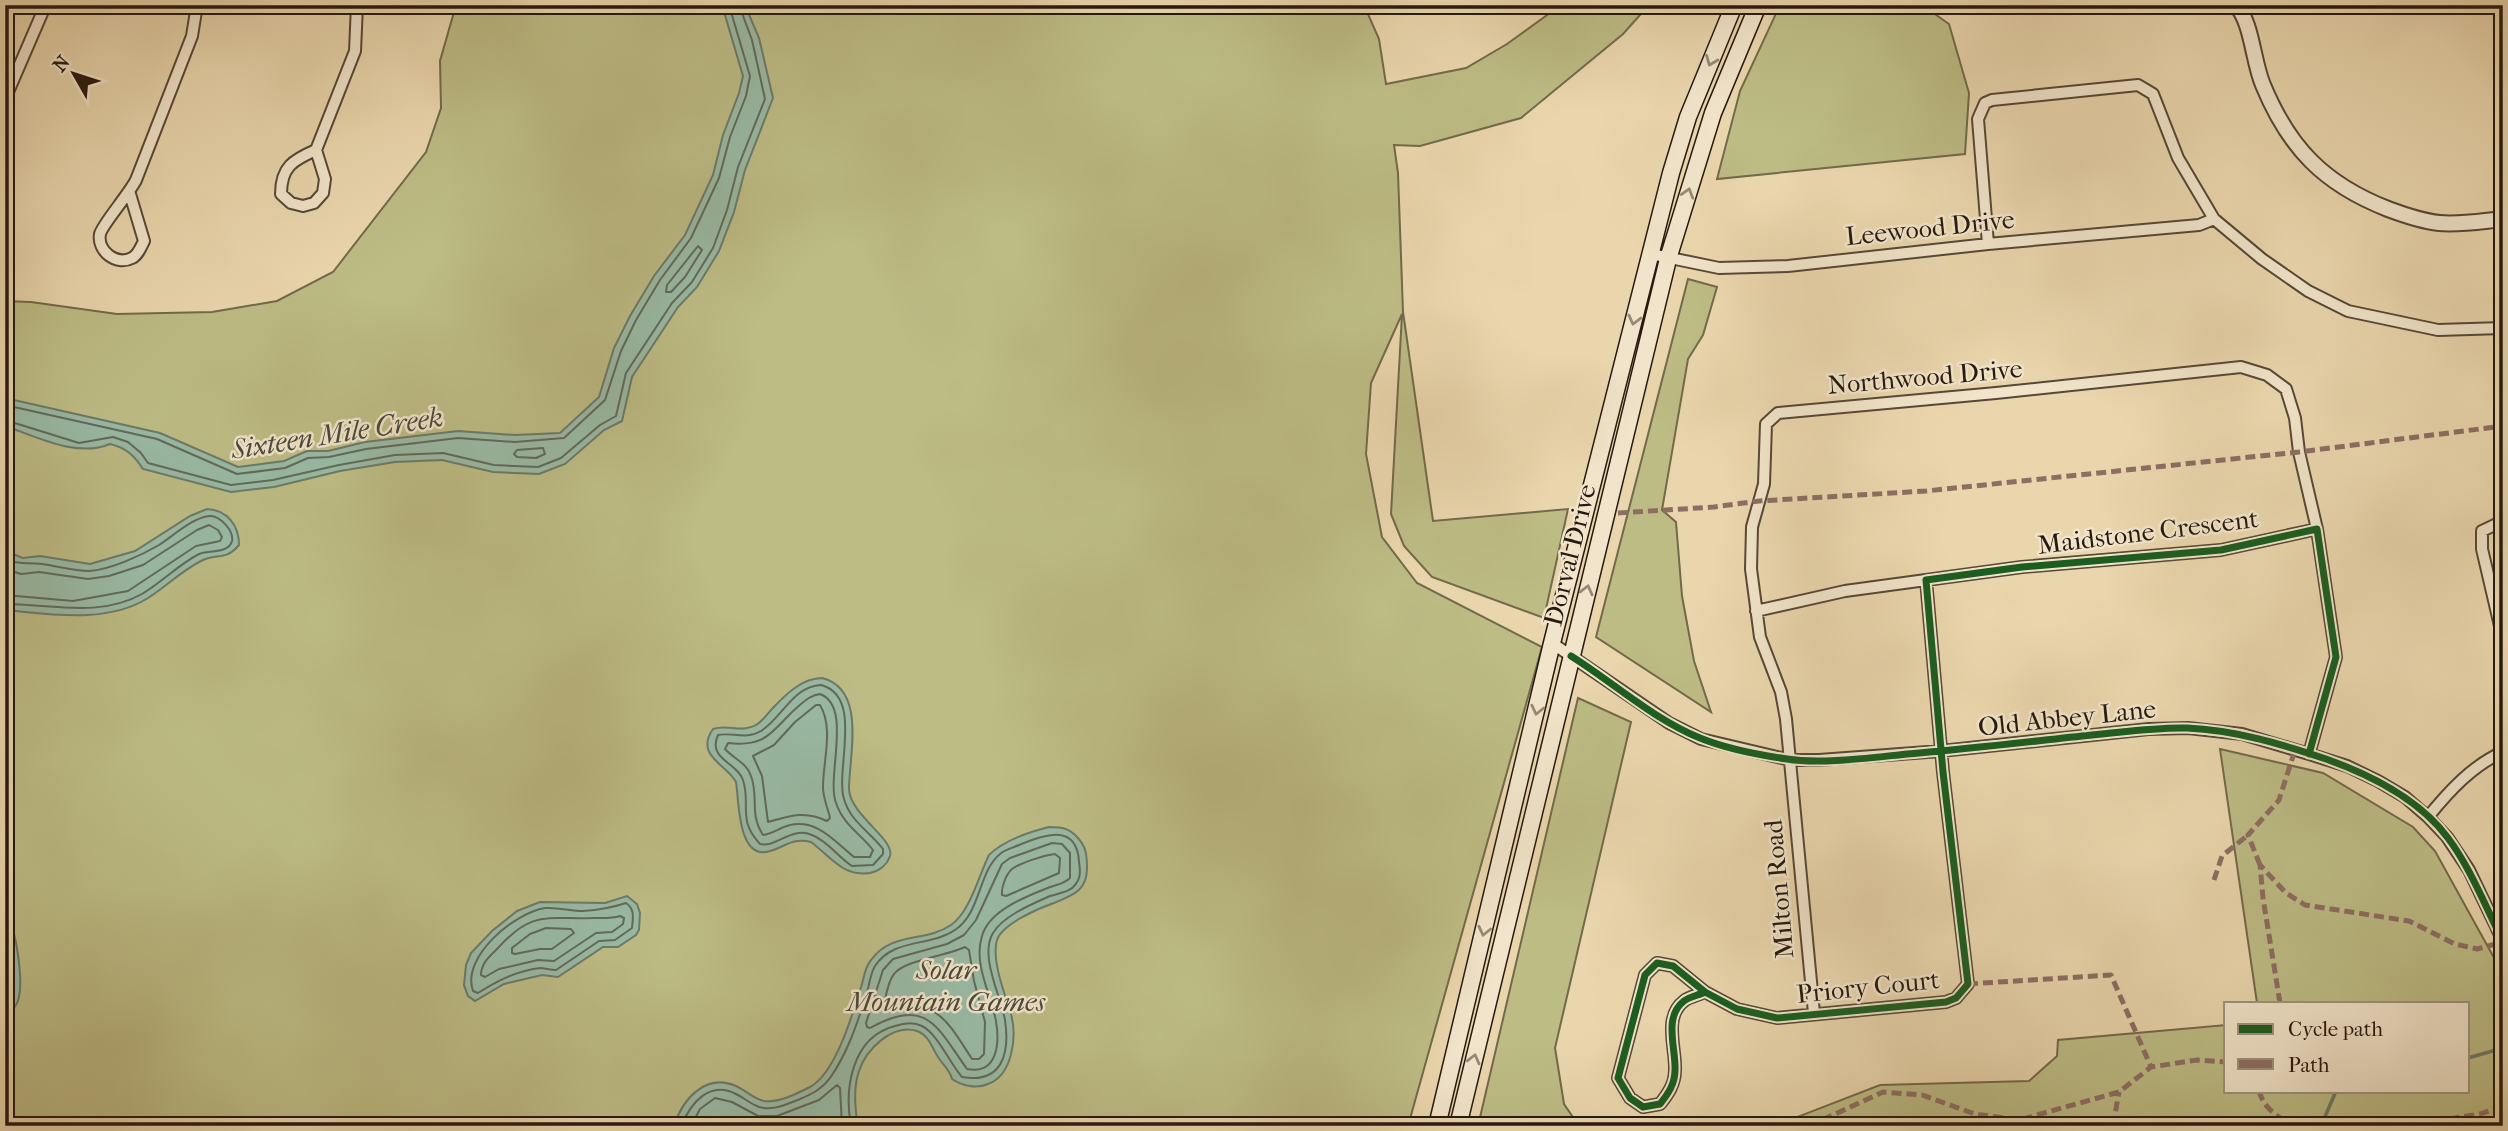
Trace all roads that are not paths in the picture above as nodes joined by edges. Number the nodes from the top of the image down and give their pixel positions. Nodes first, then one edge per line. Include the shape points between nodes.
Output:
1 (44, 5) edge
2 (197, 5) edge
3 (357, 5) edge
4 (1734, 5) edge
5 (1758, 5) edge
6 (2242, 8) edge
7 (5, 99) edge
8 (316, 150) junction
9 (130, 194) junction
10 (2214, 219) junction
11 (2503, 219) edge
12 (1988, 244) junction
13 (1651, 254) junction
14 (1668, 258) junction
15 (2503, 328) edge
16 (2503, 521) edge
17 (2317, 529) junction
18 (1926, 580) junction
19 (1756, 611) junction
20 (2503, 639) edge
21 (1552, 643) junction
22 (1571, 656) junction
23 (1941, 751) junction
24 (2503, 752) edge
25 (2309, 754) junction
26 (1790, 760) junction
27 (2428, 817) junction
28 (2501, 933) edge
29 (1705, 992) junction
30 (1814, 1013) junction
31 (1437, 1126) edge
32 (1458, 1126) edge

1 - 7 street
2 - 9 street via 192,36
3 - 8 street via 355,51
4 -> 13 main road, Dorval Drive via 1688,117
14 -> 5 main road, Dorval Drive via 1713,113
6 - 11 street via 2255,65 2272,104 2301,150 2329,179 2374,203 2423,220
8 - 8 street via 287,166 281,177 281,194 291,203 314,203 323,193 325,179
9 - 9 street via 144,241 138,253 121,261 103,251 99,239 101,229
10 - 12 street, Leewood Drive via 2199,225
10 - 12 street via 2178,158 2161,110 2146,88 2138,85 2004,99 1984,103 1978,119
10 - 15 street via 2308,291 2348,311 2438,330
12 - 14 street, Leewood Drive via 1788,266 1719,268
13 - 14 street, Leewood Drive
13 -> 21 main road, Dorval Drive
22 -> 14 main road, Dorval Drive
16 - 20 street via 2482,531 2482,549
17 - 18 street, Maidstone Crescent via 2221,550
17 - 19 street, Northwood Drive via 2286,389 2267,374 2241,367 1778,413 1766,424 1764,484 1751,537
17 - 25 street via 2336,657
18 - 19 street, Maidstone Crescent via 1845,590
18 - 23 street
19 - 26 street, Northwood Drive via 1760,637 1781,692
21 - 22 street, Old Abbey Lane
21 -> 31 main road, Dorval Drive
22 - 26 street, Old Abbey Lane via 1669,723 1701,739
32 -> 22 main road, Dorval Drive
23 - 25 street, Old Abbey Lane via 2188,728 2242,734
23 - 26 street, Old Abbey Lane
23 - 30 street, Priory Court via 1968,984 1956,999 1945,1002
24 - 27 street via 2484,760
25 - 27 street, Old Abbey Lane via 2378,781
26 - 30 street, Milton Road
27 - 28 street, Old Abbey Lane via 2469,870
29 - 29 street, Priory Court via 1684,1001 1675,1014 1671,1090 1660,1104 1643,1107 1630,1098 1619,1078 1644,975 1657,962 1673,966
29 - 30 street, Priory Court via 1737,1009 1777,1018

